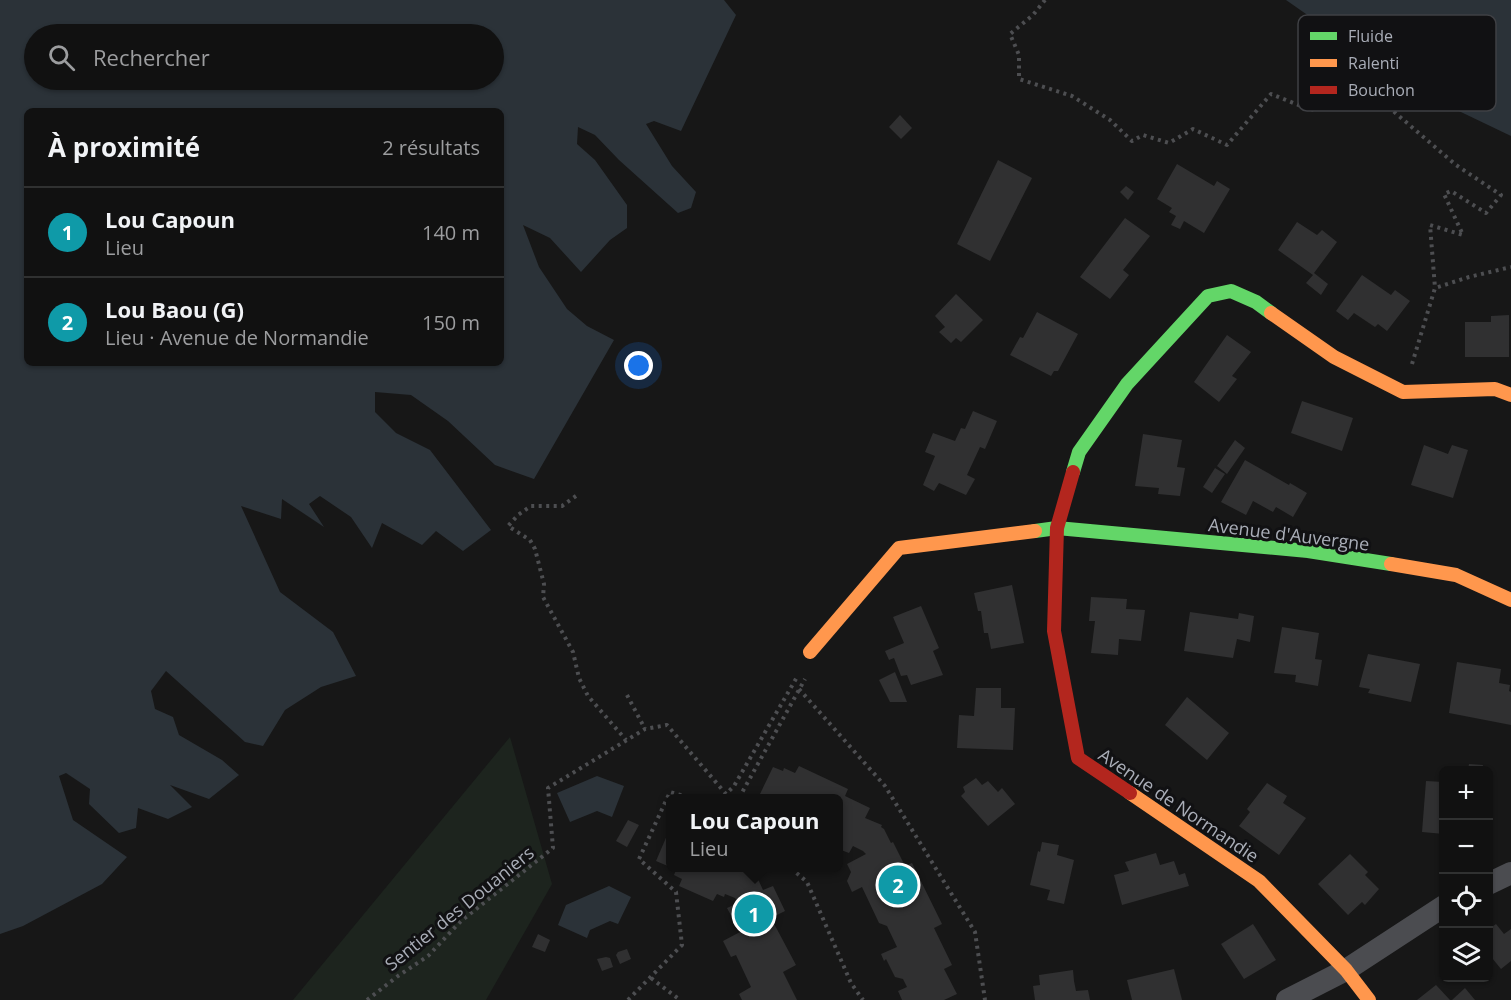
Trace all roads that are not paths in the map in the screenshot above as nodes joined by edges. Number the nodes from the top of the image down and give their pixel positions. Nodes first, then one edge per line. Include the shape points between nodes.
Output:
1 (1511, 394) edge
2 (1057, 528) junction
3 (1511, 600) edge
4 (810, 652) road end
5 (1511, 873) edge
6 (1493, 882) edge
7 (1439, 909) edge
8 (1346, 970) junction
9 (1287, 1000) edge
10 (1369, 1000) edge

1 - 2 street, Avenue de Normandie via 1495,389 1403,392 1334,357 1256,302 1231,291 1208,296 1127,384 1079,452
2 - 3 street, Avenue d'Auvergne via 1308,551 1456,575
2 - 4 street, Avenue d'Auvergne via 899,548
2 - 8 street, Avenue de Normandie via 1054,631 1078,758 1259,881
5 - 6 street
7 - 8 street
8 - 9 street
8 - 10 street, Avenue de Normandie

